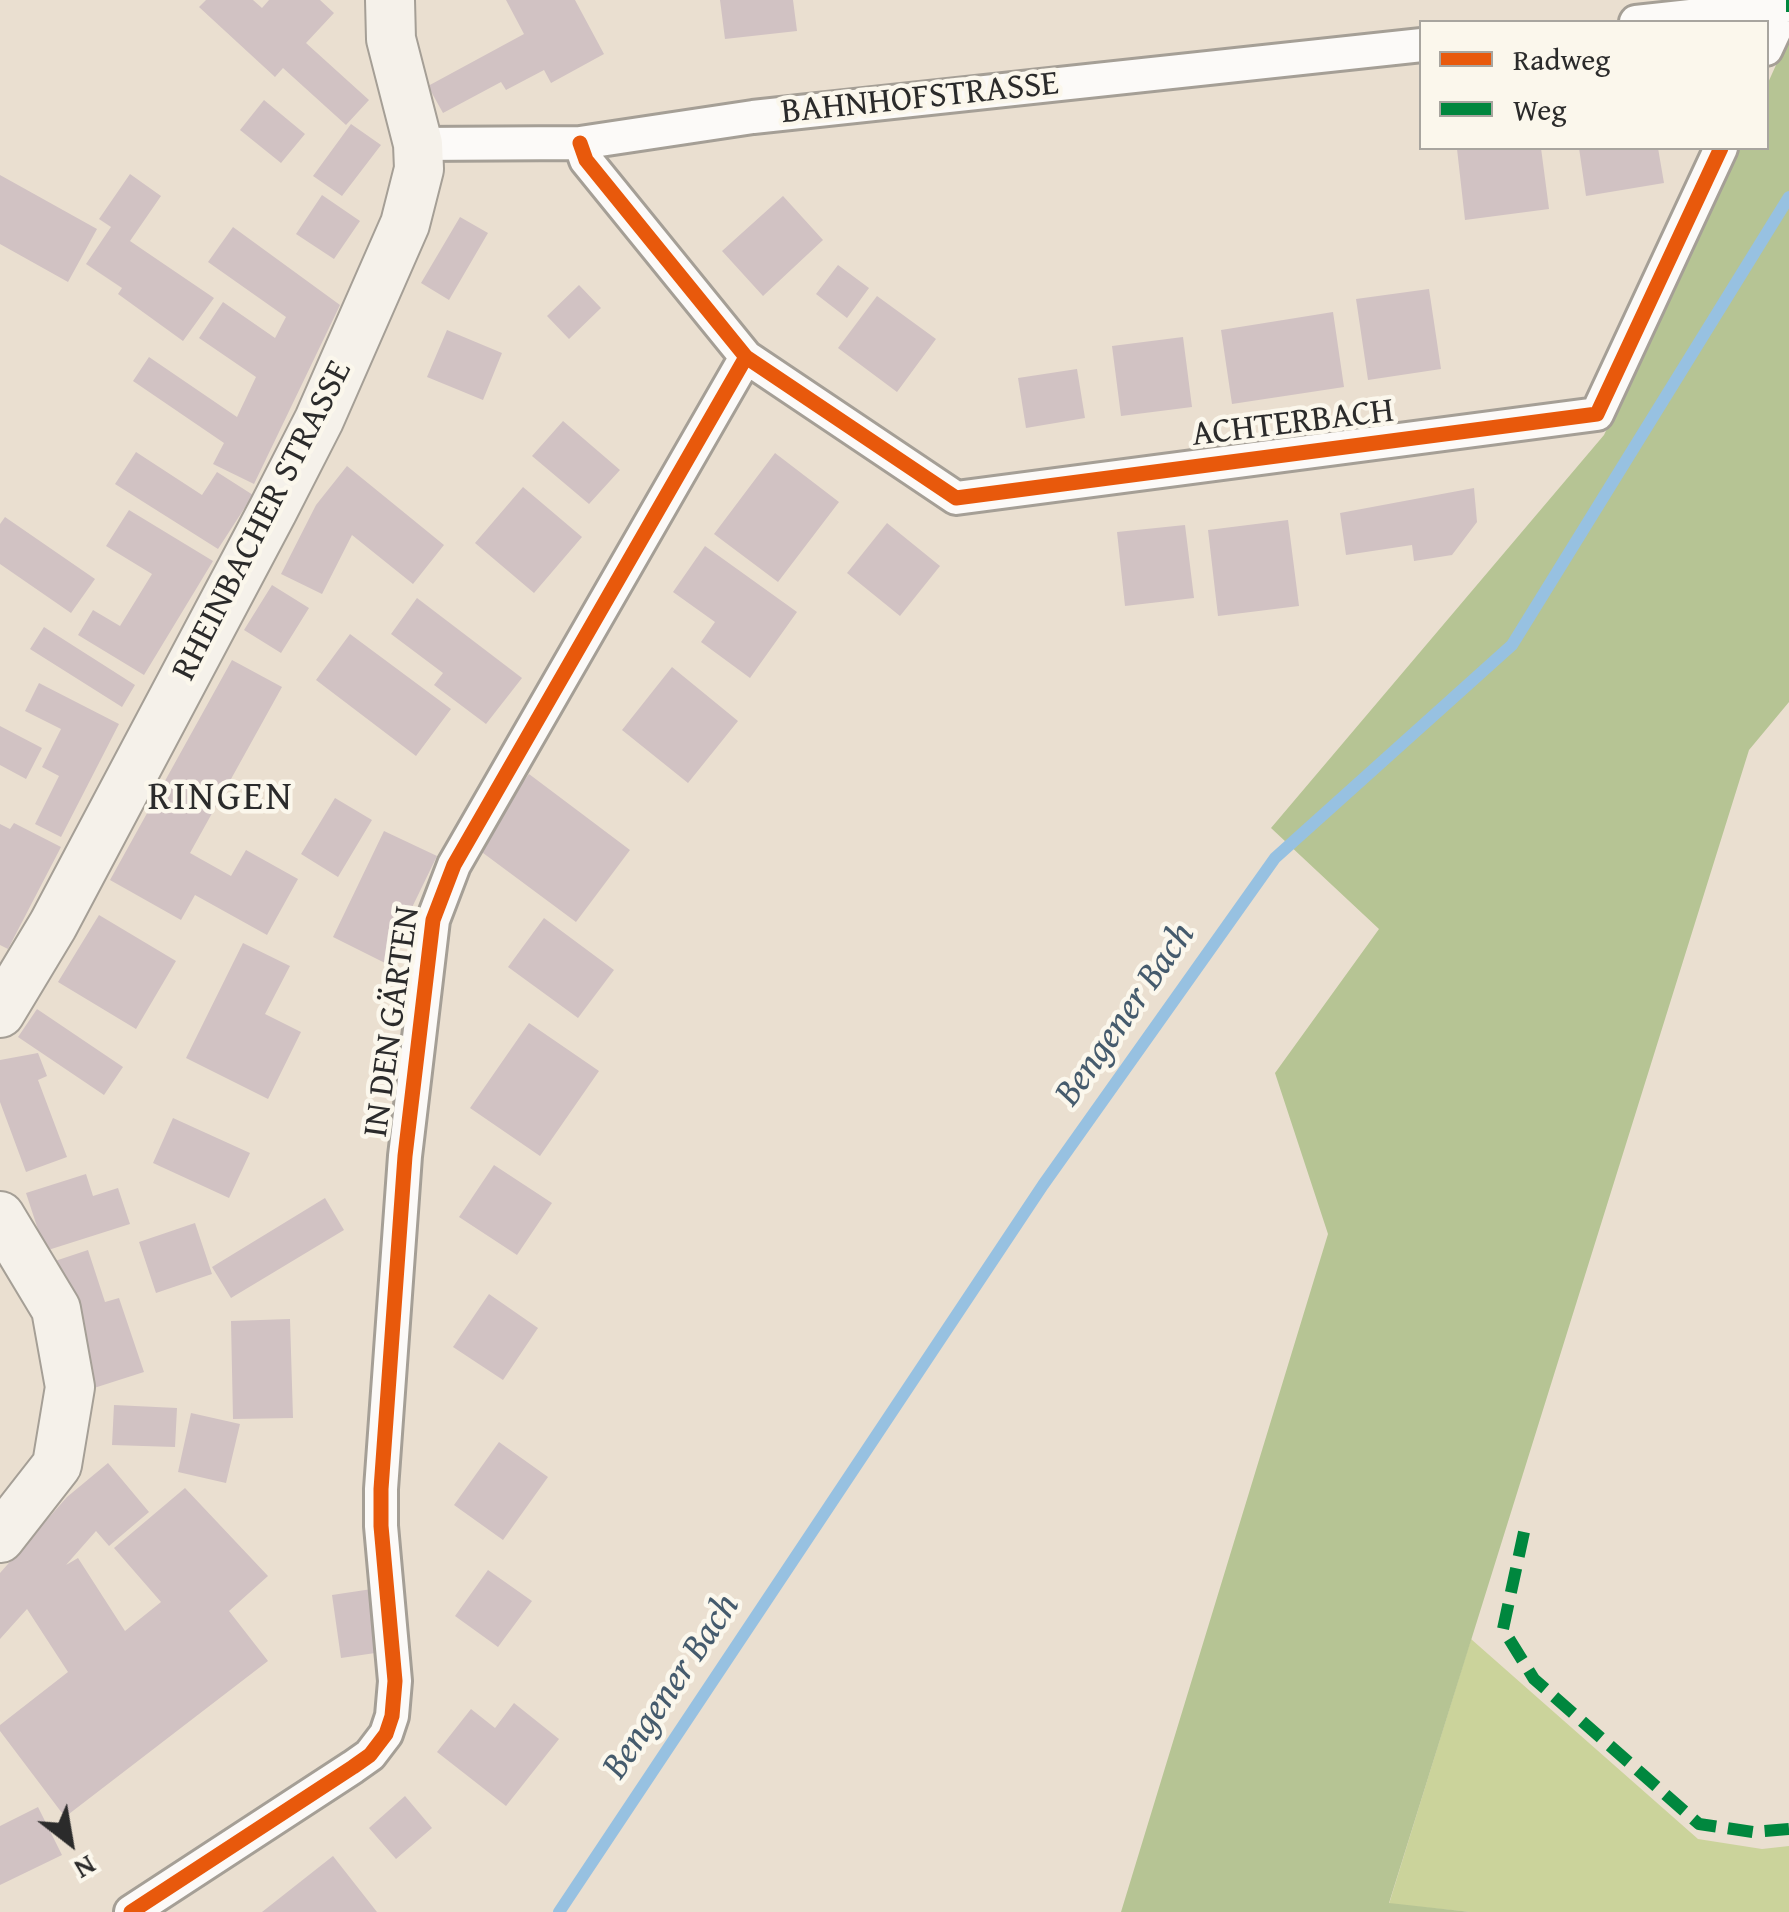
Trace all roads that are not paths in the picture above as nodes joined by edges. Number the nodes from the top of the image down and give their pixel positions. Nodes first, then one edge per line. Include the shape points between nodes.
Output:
1 (390, 0) edge
2 (1788, 6) edge
3 (1655, 20) edge
4 (1769, 43) edge
5 (1419, 45) edge
6 (580, 142) junction
7 (418, 144) junction
8 (1720, 150) edge
9 (746, 357) junction
10 (0, 1013) edge
11 (0, 1216) edge
12 (0, 1538) edge
13 (131, 1912) edge

1 - 7 main road, RHEINBACHER STRASSE via 391,39
2 - 3 street
2 - 4 street
5 - 6 street, BAHNHOFSTRASSE via 752,117
6 - 7 street, BAHNHOFSTRASSE
6 - 9 street via 586,160
7 - 10 main road, RHEINBACHER STRASSE via 405,224 319,420
8 - 9 street, ACHTERBACH via 1597,414 956,498
9 - 13 street, IN DEN GÄRTEN via 454,865 433,920 405,1156 381,1488 395,1681 386,1734 353,1767
11 - 12 main road via 56,1309 70,1387 57,1464

